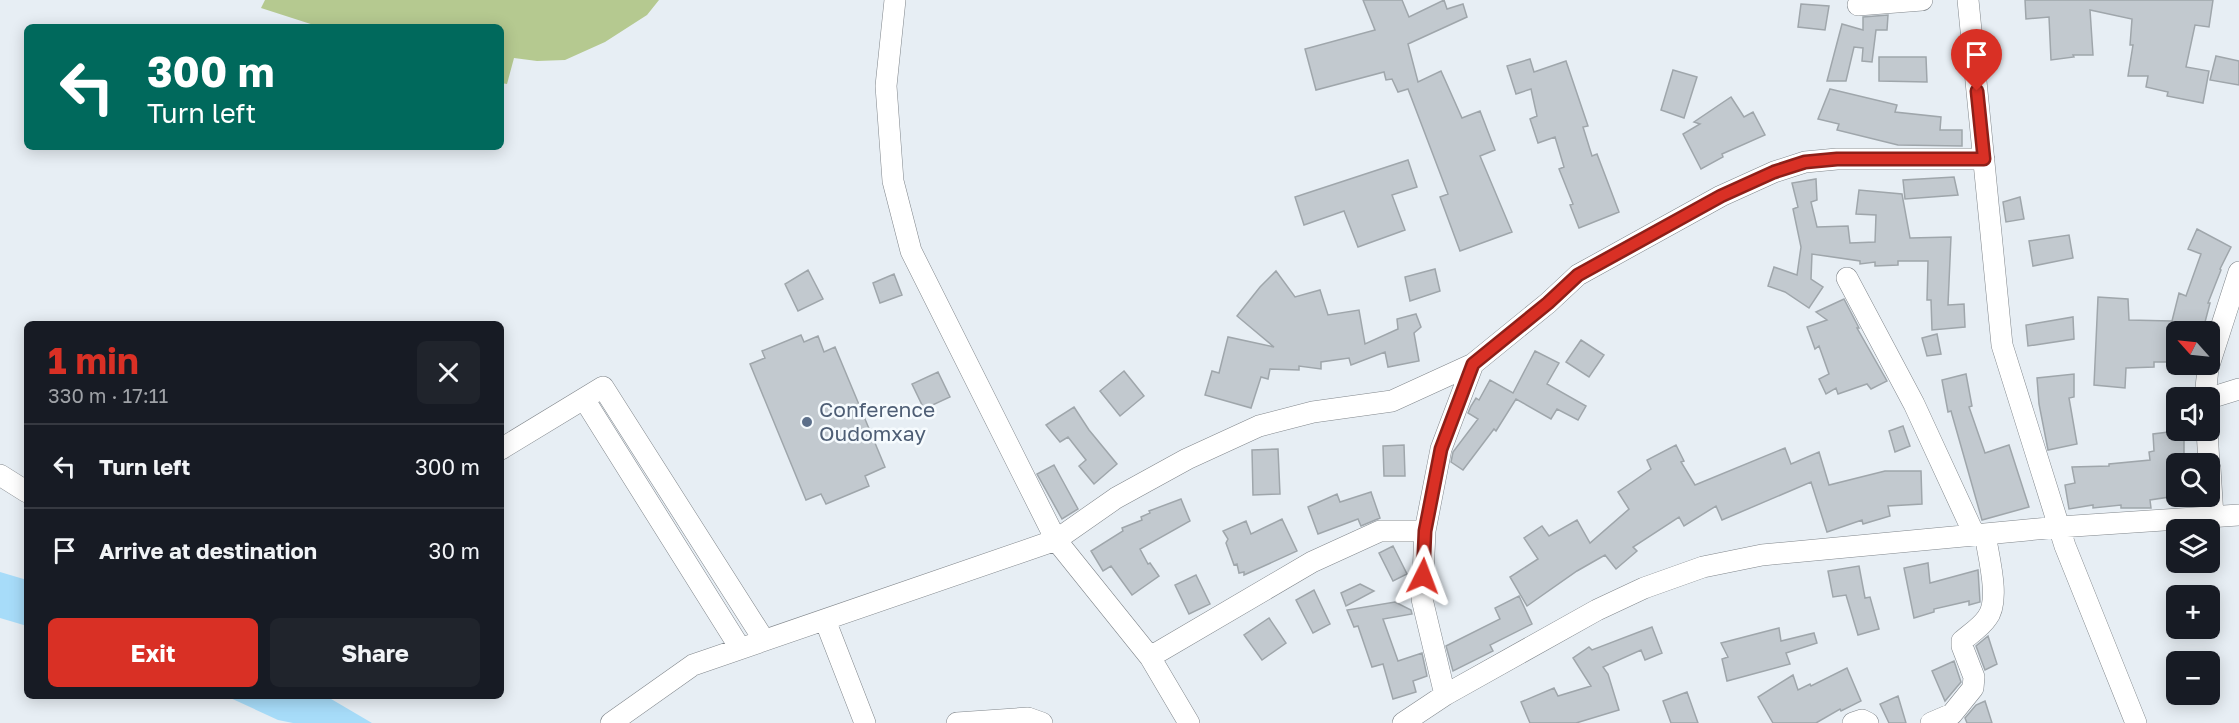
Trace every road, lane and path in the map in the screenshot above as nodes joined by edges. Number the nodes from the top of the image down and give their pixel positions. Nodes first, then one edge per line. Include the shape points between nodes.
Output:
1 (895, 0) edge
2 (1922, 0) edge
3 (1968, 0) edge
4 (1858, 5) dead end
5 (1984, 159) junction
6 (2239, 272) edge
7 (1847, 278) dead end
8 (1473, 364) junction
9 (2206, 387) edge
10 (2239, 389) edge
11 (2220, 395) edge
12 (584, 399) junction
13 (504, 447) edge
14 (0, 475) edge
15 (24, 490) edge
16 (2212, 507) edge
17 (2239, 515) edge
18 (2213, 517) junction
19 (2059, 527) junction
20 (1425, 531) junction
21 (1980, 534) junction
22 (1056, 540) junction
23 (825, 620) junction
24 (764, 640) junction
25 (740, 648) junction
26 (1150, 657) junction
27 (1445, 695) junction
28 (611, 723) edge
29 (865, 723) edge
30 (957, 723) edge
31 (1042, 723) edge
32 (1189, 723) edge
33 (1403, 723) edge
34 (1853, 723) edge
35 (1868, 723) edge
36 (1931, 723) edge
37 (2135, 723) edge

1 - 22 street via 886,86 893,181 911,251
2 - 4 street
3 - 5 street
5 - 8 street via 1837,159 1805,162 1774,172 1721,196 1578,275
5 - 19 street via 2002,345
6 - 9 street via 2208,368
7 - 21 street
8 - 20 street via 1441,449
8 - 22 street via 1392,401 1313,411 1259,426 1186,459 1116,498
10 - 11 street
12 - 13 street
12 - 24 street via 603,387
12 - 25 street
14 - 15 street
16 - 18 street
17 - 18 street
18 - 19 street
19 - 21 street
19 - 37 street
20 - 26 street via 1380,531 1322,558
20 - 27 street via 1422,599
21 - 27 street via 1762,555 1703,567 1598,610
21 - 36 street via 1994,597 1988,618 1962,641 1974,677 1973,688 1952,714
22 - 23 street
22 - 26 street
23 - 24 street
23 - 29 street
24 - 25 street
25 - 28 street via 693,665
26 - 32 street
27 - 33 street
30 - 31 street via 1028,718
34 - 35 street

